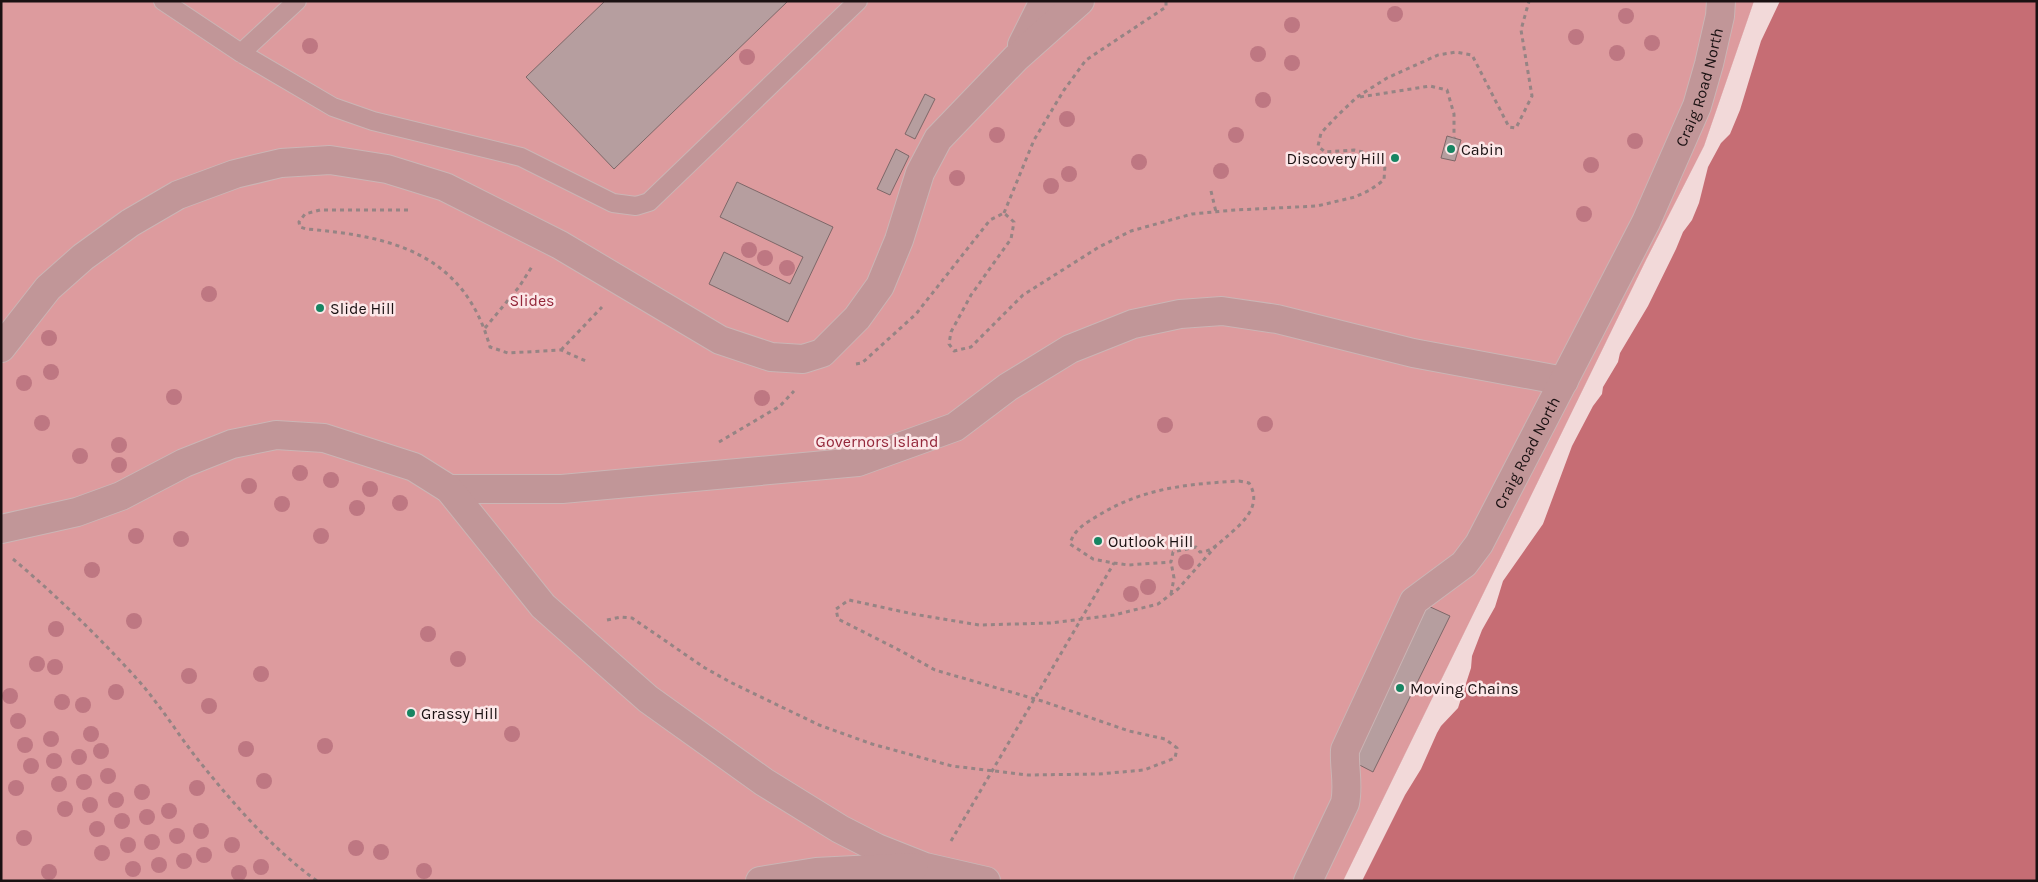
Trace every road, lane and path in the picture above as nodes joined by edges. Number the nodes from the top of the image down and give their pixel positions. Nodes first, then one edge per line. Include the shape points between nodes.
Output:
1 (163, 1) edge
2 (297, 1) edge
3 (858, 1) edge
4 (1044, 1) edge
5 (1080, 1) edge
6 (1166, 1) edge
7 (1529, 1) edge
8 (1720, 1) edge
9 (241, 53) junction
10 (1016, 58) junction
11 (1357, 97) junction
12 (1454, 138) dead end
13 (1211, 191) dead end
14 (412, 210) dead end
15 (1216, 212) junction
16 (1004, 213) junction
17 (519, 287) dead end
18 (597, 312) dead end
19 (485, 328) junction
20 (1, 348) edge
21 (561, 350) junction
22 (821, 359) junction
23 (588, 362) dead end
24 (1564, 381) junction
25 (712, 446) dead end
26 (449, 489) junction
27 (5, 542) edge
28 (1216, 546) junction
29 (1171, 562) junction
30 (1114, 563) junction
31 (1171, 594) junction
32 (1081, 619) junction
33 (581, 640) junction
34 (1034, 698) junction
35 (992, 771) junction
36 (930, 868) junction
37 (317, 881) edge
38 (760, 881) edge
39 (986, 881) edge
40 (1308, 881) edge

1 - 9 lane
2 - 9 lane
3 - 9 lane via 649,202 636,206 613,203 521,158 374,120 334,106
4 - 10 street
5 - 10 street
6 - 16 path via 1166,7 1086,60 1034,140
7 - 11 path via 1521,30 1532,96 1516,128 1509,127 1472,55 1456,52 1438,55 1387,78
8 - 24 street, Craig Road North via 1720,16 1696,106 1646,222
10 - 22 street via 938,139 920,173 880,286
11 - 12 path via 1430,86 1447,90 1454,114
11 - 15 path via 1322,133 1318,146 1324,152 1354,150 1372,154 1385,165 1384,180 1355,197 1316,206
13 - 15 path
14 - 19 path via 320,210 305,214 299,222 306,229 349,233 389,242 421,254 464,292
15 - 16 path via 1192,214 1131,231 1099,247 1023,295 971,347 954,351 949,344 951,332 971,295 1011,239 1014,222
16 - 22 path via 990,220 916,314 862,363
17 - 19 path
18 - 21 path
19 - 21 path via 490,347 508,353
20 - 22 street via 48,288 83,257 130,223 178,195 235,174 281,163 330,160 387,169 445,187 560,244 720,340 771,357
21 - 23 path
22 - 25 path via 780,406
24 - 26 street via 1413,353 1277,319 1222,311 1180,314 1133,324 1070,349 1008,387 955,427 858,462 562,489
24 - 40 street, Craig Road North via 1479,544 1464,564 1414,602 1345,750 1345,803
26 - 27 street via 414,468 324,438 276,435 232,444 184,463 121,496
26 - 33 street via 543,606
27 - 37 path via 41,583 139,681 245,816
28 - 29 path via 1205,552 1196,547 1173,552
28 - 30 path via 1251,512 1254,490 1250,484 1239,481 1200,483 1141,495 1118,503 1073,534 1070,544 1093,559
28 - 31 path
29 - 30 path
29 - 31 path via 1174,578
30 - 32 path
31 - 32 path via 1158,604 1114,616
32 - 34 path
32 - 34 path via 978,625 849,600 836,609 838,619 935,670
33 - 35 path via 610,618 632,618 705,668 819,725 872,744 952,766
33 - 36 street via 648,699 764,782 840,829 877,848
34 - 35 path
34 - 35 path via 1129,731 1165,739 1177,748 1175,758 1144,770 1099,774 1028,776
35 - 36 path
36 - 38 street via 816,872
36 - 39 street

